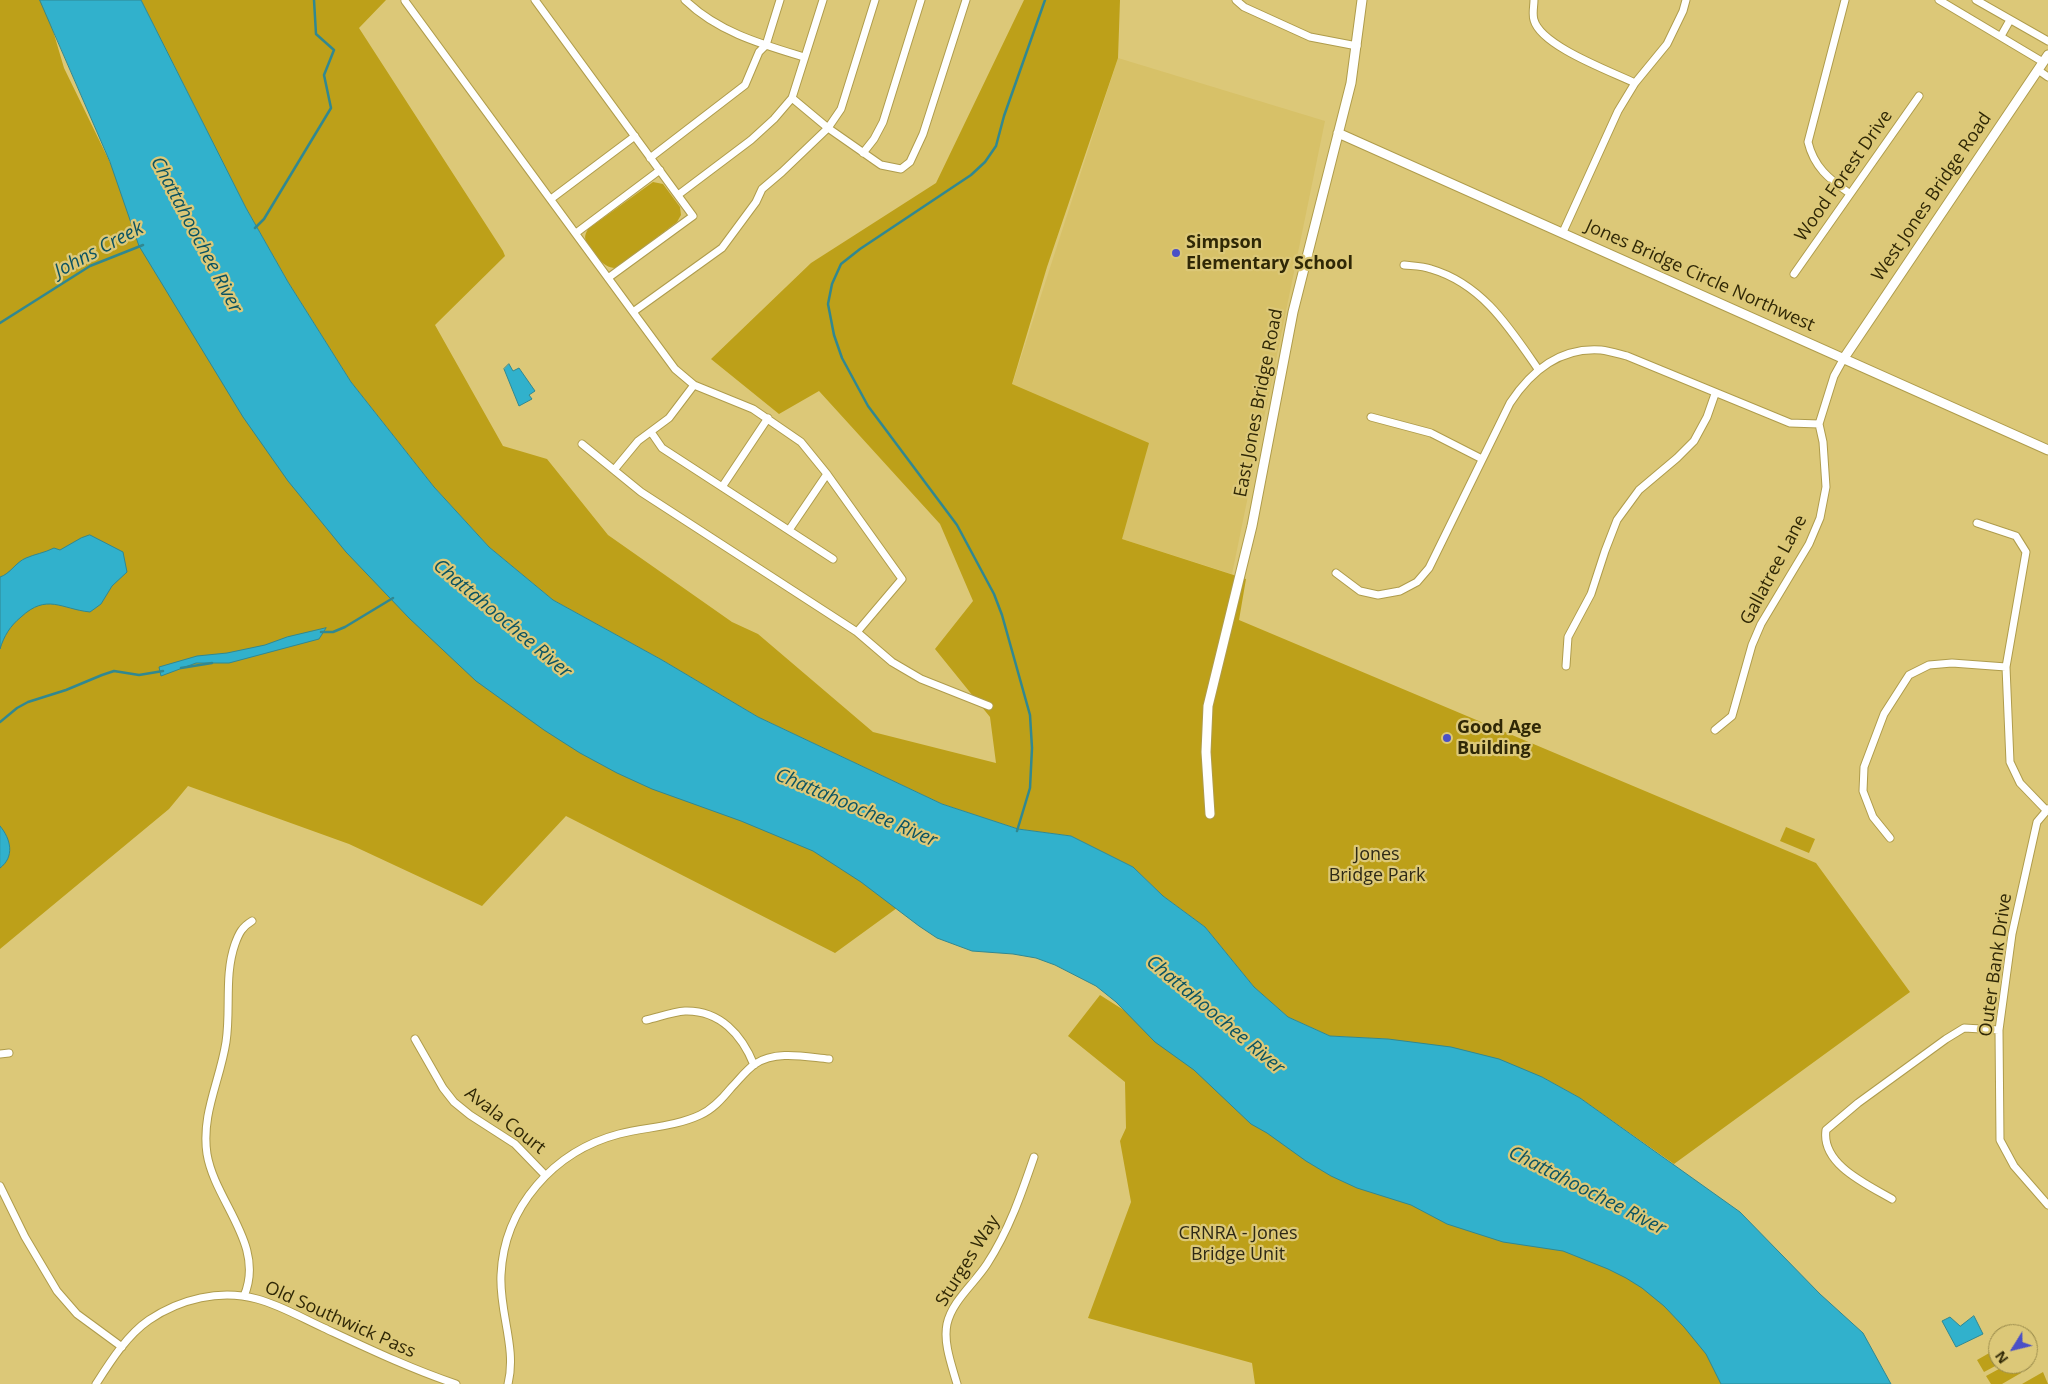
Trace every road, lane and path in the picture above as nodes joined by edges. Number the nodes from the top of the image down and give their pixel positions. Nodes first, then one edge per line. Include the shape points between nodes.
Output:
1 (535, 0) edge
2 (685, 0) edge
3 (823, 0) edge
4 (875, 0) edge
5 (921, 0) edge
6 (966, 0) edge
7 (1236, 0) edge
8 (1362, 0) edge
9 (1534, 0) edge
10 (1686, 0) edge
11 (1845, 0) edge
12 (1939, 0) edge
13 (1976, 0) edge
14 (405, 1) edge
15 (778, 1) edge
16 (2010, 20) junction
17 (2001, 36) junction
18 (2048, 41) edge
19 (766, 45) junction
20 (1357, 46) junction
21 (804, 57) junction
22 (2043, 62) edge
23 (2048, 77) edge
24 (1635, 82) junction
25 (1919, 96) dead end
26 (792, 98) junction
27 (828, 128) junction
28 (1338, 133) junction
29 (635, 136) junction
30 (863, 153) junction
31 (650, 158) junction
32 (660, 170) junction
33 (678, 194) junction
34 (1849, 194) junction
35 (550, 199) junction
36 (1563, 232) junction
37 (576, 233) junction
38 (1404, 265) dead end
39 (1794, 274) dead end
40 (608, 278) junction
41 (633, 312) junction
42 (1844, 358) junction
43 (1538, 369) junction
44 (694, 385) junction
45 (1715, 394) junction
46 (1371, 417) dead end
47 (768, 418) junction
48 (1820, 424) junction
49 (651, 432) junction
50 (582, 444) dead end
51 (2048, 450) edge
52 (1482, 459) junction
53 (614, 470) junction
54 (827, 474) junction
55 (722, 487) junction
56 (1977, 523) dead end
57 (790, 530) junction
58 (833, 559) dead end
59 (1336, 573) dead end
60 (856, 632) junction
61 (1566, 666) dead end
62 (2006, 667) junction
63 (989, 706) dead end
64 (1715, 730) dead end
65 (2047, 810) edge
66 (1210, 814) dead end
67 (1890, 838) dead end
68 (252, 921) dead end
69 (646, 1020) dead end
70 (1998, 1030) junction
71 (415, 1039) dead end
72 (9, 1053) dead end
73 (0, 1054) edge
74 (829, 1059) dead end
75 (754, 1065) junction
76 (1034, 1156) dead end
77 (545, 1175) junction
78 (0, 1186) edge
79 (1892, 1199) dead end
80 (2048, 1205) edge
81 (244, 1296) junction
82 (122, 1347) junction
83 (96, 1384) edge
84 (456, 1384) edge
85 (508, 1384) edge
86 (957, 1384) edge

1 - 29 street
2 - 19 street via 721,28
3 - 21 street
4 - 27 street via 841,109
5 - 30 street via 883,122
6 - 30 street via 923,134 910,162 901,169 881,165
7 - 20 street via 1244,7 1310,37
8 - 20 street, East Jones Bridge Road
9 - 24 street via 1534,19 1542,35 1564,49
10 - 24 street via 1667,44
11 - 34 street via 1808,142 1810,154 1825,176
12 - 17 street
13 - 16 street
14 - 35 street
15 - 19 street
16 - 17 street
16 - 18 street
17 - 22 street
19 - 21 street
19 - 31 street via 759,52 745,85
20 - 28 street, East Jones Bridge Road
21 - 26 street
22 - 23 street
22 - 42 street, West Jones Bridge Road
24 - 36 street via 1618,111
25 - 34 street, Wood Forest Drive
26 - 27 street
26 - 33 street via 751,140
27 - 30 street
27 - 41 street via 762,189 722,248
28 - 36 street, Jones Bridge Circle Northwest
28 - 66 street, East Jones Bridge Road via 1293,312 1252,526 1208,706 1206,752
29 - 31 street
29 - 35 street
31 - 32 street
32 - 33 street
32 - 37 street
33 - 40 street via 693,216
34 - 39 street, Wood Forest Drive
35 - 37 street
36 - 42 street, Jones Bridge Circle Northwest
37 - 40 street
38 - 43 street via 1429,268 1470,288 1499,314
40 - 41 street
41 - 44 street via 675,369
42 - 48 street, Gallatree Lane via 1834,376
42 - 51 street, Jones Bridge Circle Northwest
43 - 45 street via 1578,352 1600,350 1628,356
43 - 52 street via 1522,384 1510,403
44 - 47 street
44 - 49 street via 669,418
45 - 48 street via 1790,423
45 - 61 street via 1694,440 1639,490 1618,520 1591,594 1568,637
46 - 52 street via 1431,433
47 - 54 street via 801,442
47 - 55 street
48 - 64 street, Gallatree Lane via 1826,487 1820,518 1809,544 1761,624 1732,716
49 - 53 street via 638,441
49 - 55 street via 662,448
50 - 53 street
52 - 59 street via 1429,568 1417,582 1400,591 1378,595 1360,591
53 - 60 street via 641,492
54 - 57 street
54 - 60 street via 902,579
55 - 57 street
56 - 62 street via 2016,536 2026,552
57 - 58 street
60 - 63 street via 892,662 921,679
62 - 65 street via 2010,762 2020,783
62 - 67 street via 1952,663 1929,665 1909,675 1884,714 1864,767 1862,791 1873,817
65 - 70 street, Outer Bank Drive via 2037,822 2012,934
68 - 81 street via 240,930 234,946 226,1043 206,1130 212,1174 248,1252 249,1277
69 - 75 street via 684,1011 711,1015 739,1036
70 - 79 street via 1964,1028 1946,1038 1826,1130 1824,1140 1829,1154 1856,1179
70 - 80 street, Outer Bank Drive via 2000,1140 2014,1166
71 - 77 street, Avala Court via 454,1102 515,1144
72 - 73 street
74 - 75 street via 775,1056
75 - 77 street via 720,1101 701,1115 680,1123 601,1139 567,1157
76 - 86 street, Sturges Way via 1008,1228 986,1266 958,1300 948,1320 946,1335
77 - 85 street via 518,1211 503,1255 501,1297 510,1359
78 - 82 street via 57,1291 77,1314
81 - 82 street, Old Southwick Pass via 211,1296 175,1306 148,1320
81 - 84 street, Old Southwick Pass via 272,1304 424,1373
82 - 83 street, Old Southwick Pass

